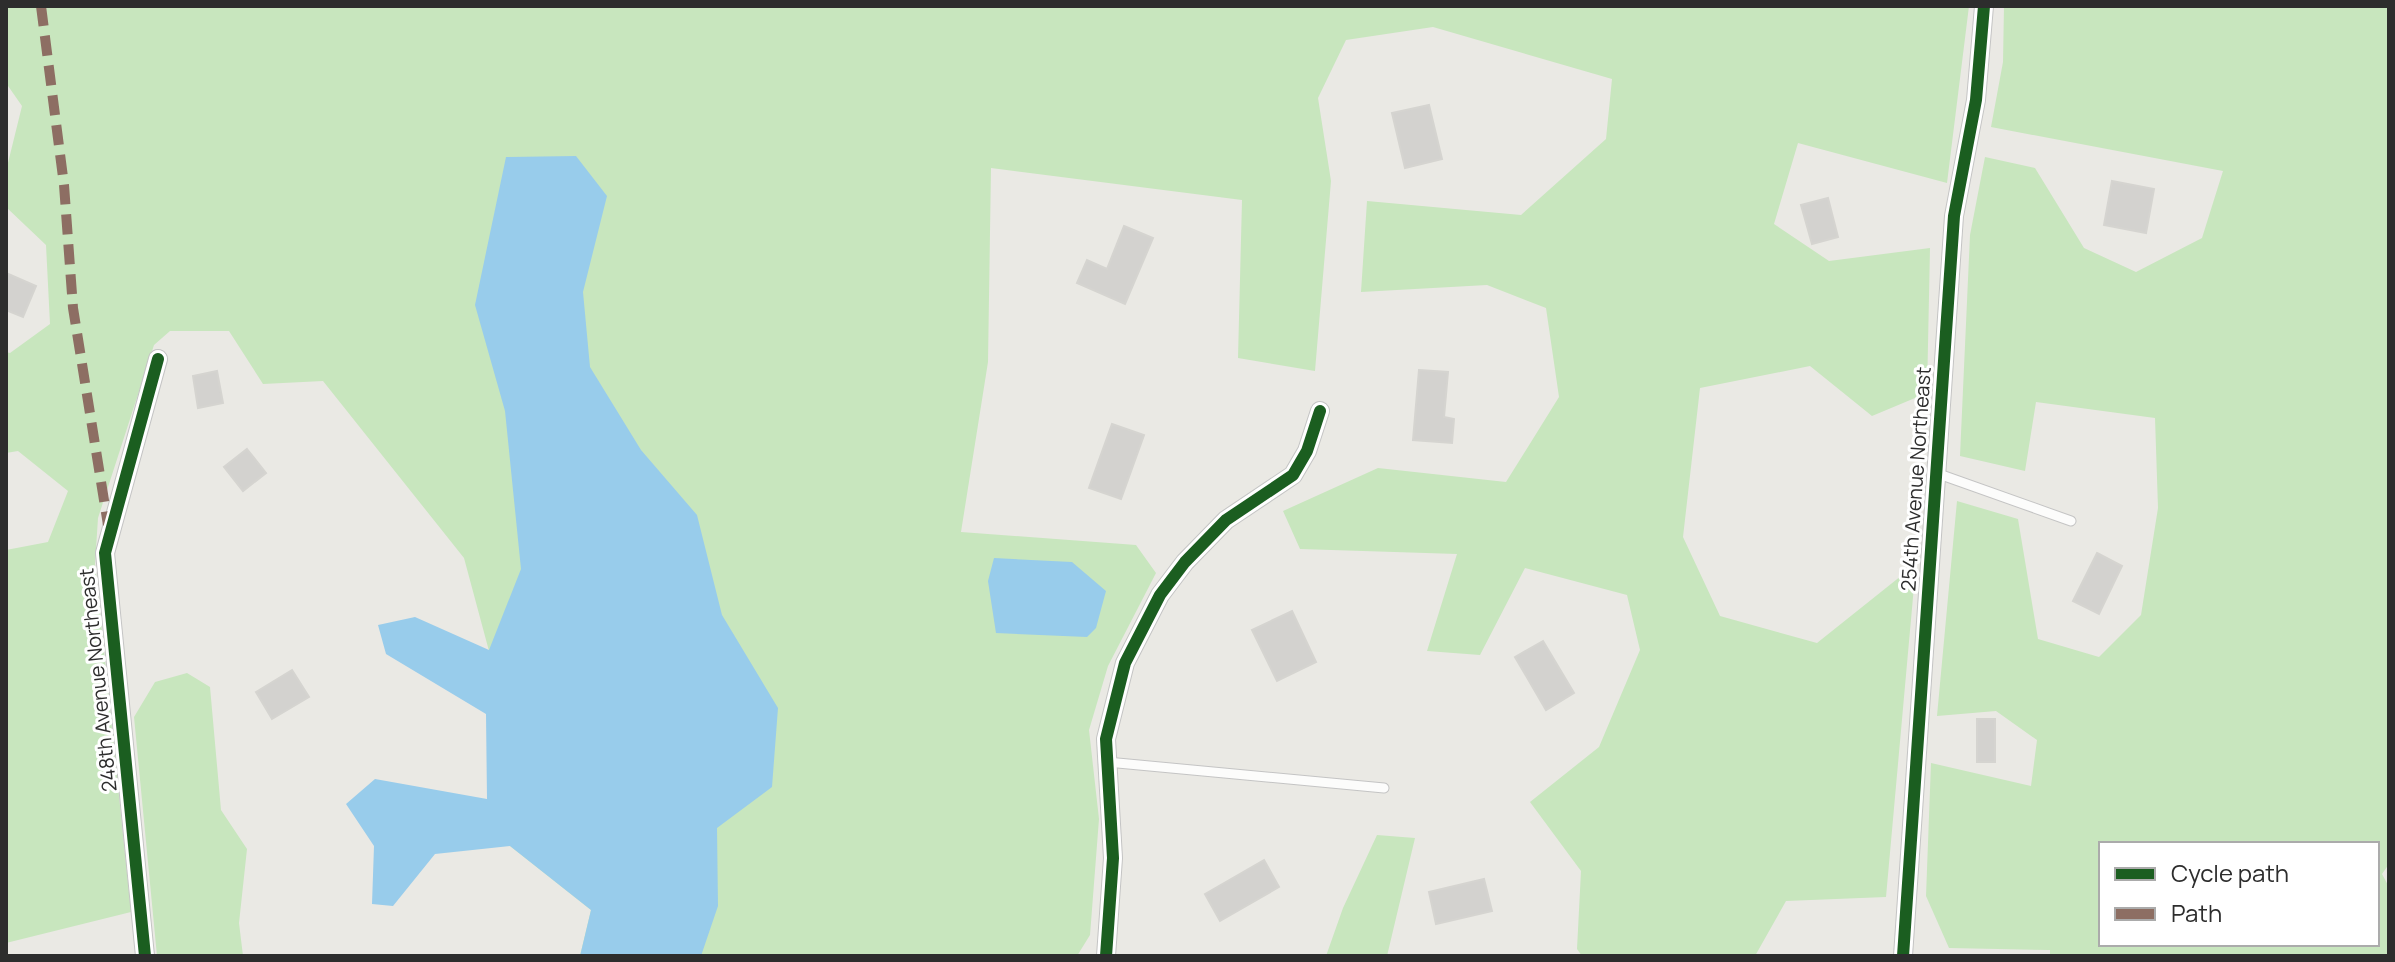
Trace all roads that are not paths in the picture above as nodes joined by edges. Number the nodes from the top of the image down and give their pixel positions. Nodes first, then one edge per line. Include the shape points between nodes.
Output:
1 (1984, 6) edge
2 (158, 359) dead end
3 (1320, 411) dead end
4 (1936, 473) junction
5 (2071, 521) dead end
6 (1107, 762) junction
7 (1384, 788) dead end
8 (145, 956) edge
9 (1106, 956) edge
10 (1903, 956) edge

1 - 4 street, 254th Avenue Northeast via 1976,100 1954,216
2 - 8 street, 248th Avenue Northeast via 105,553
3 - 6 street via 1293,475 1226,520 1160,595 1125,663 1106,739
4 - 5 lane
4 - 10 street, 254th Avenue Northeast
6 - 7 lane
6 - 9 street via 1113,858

